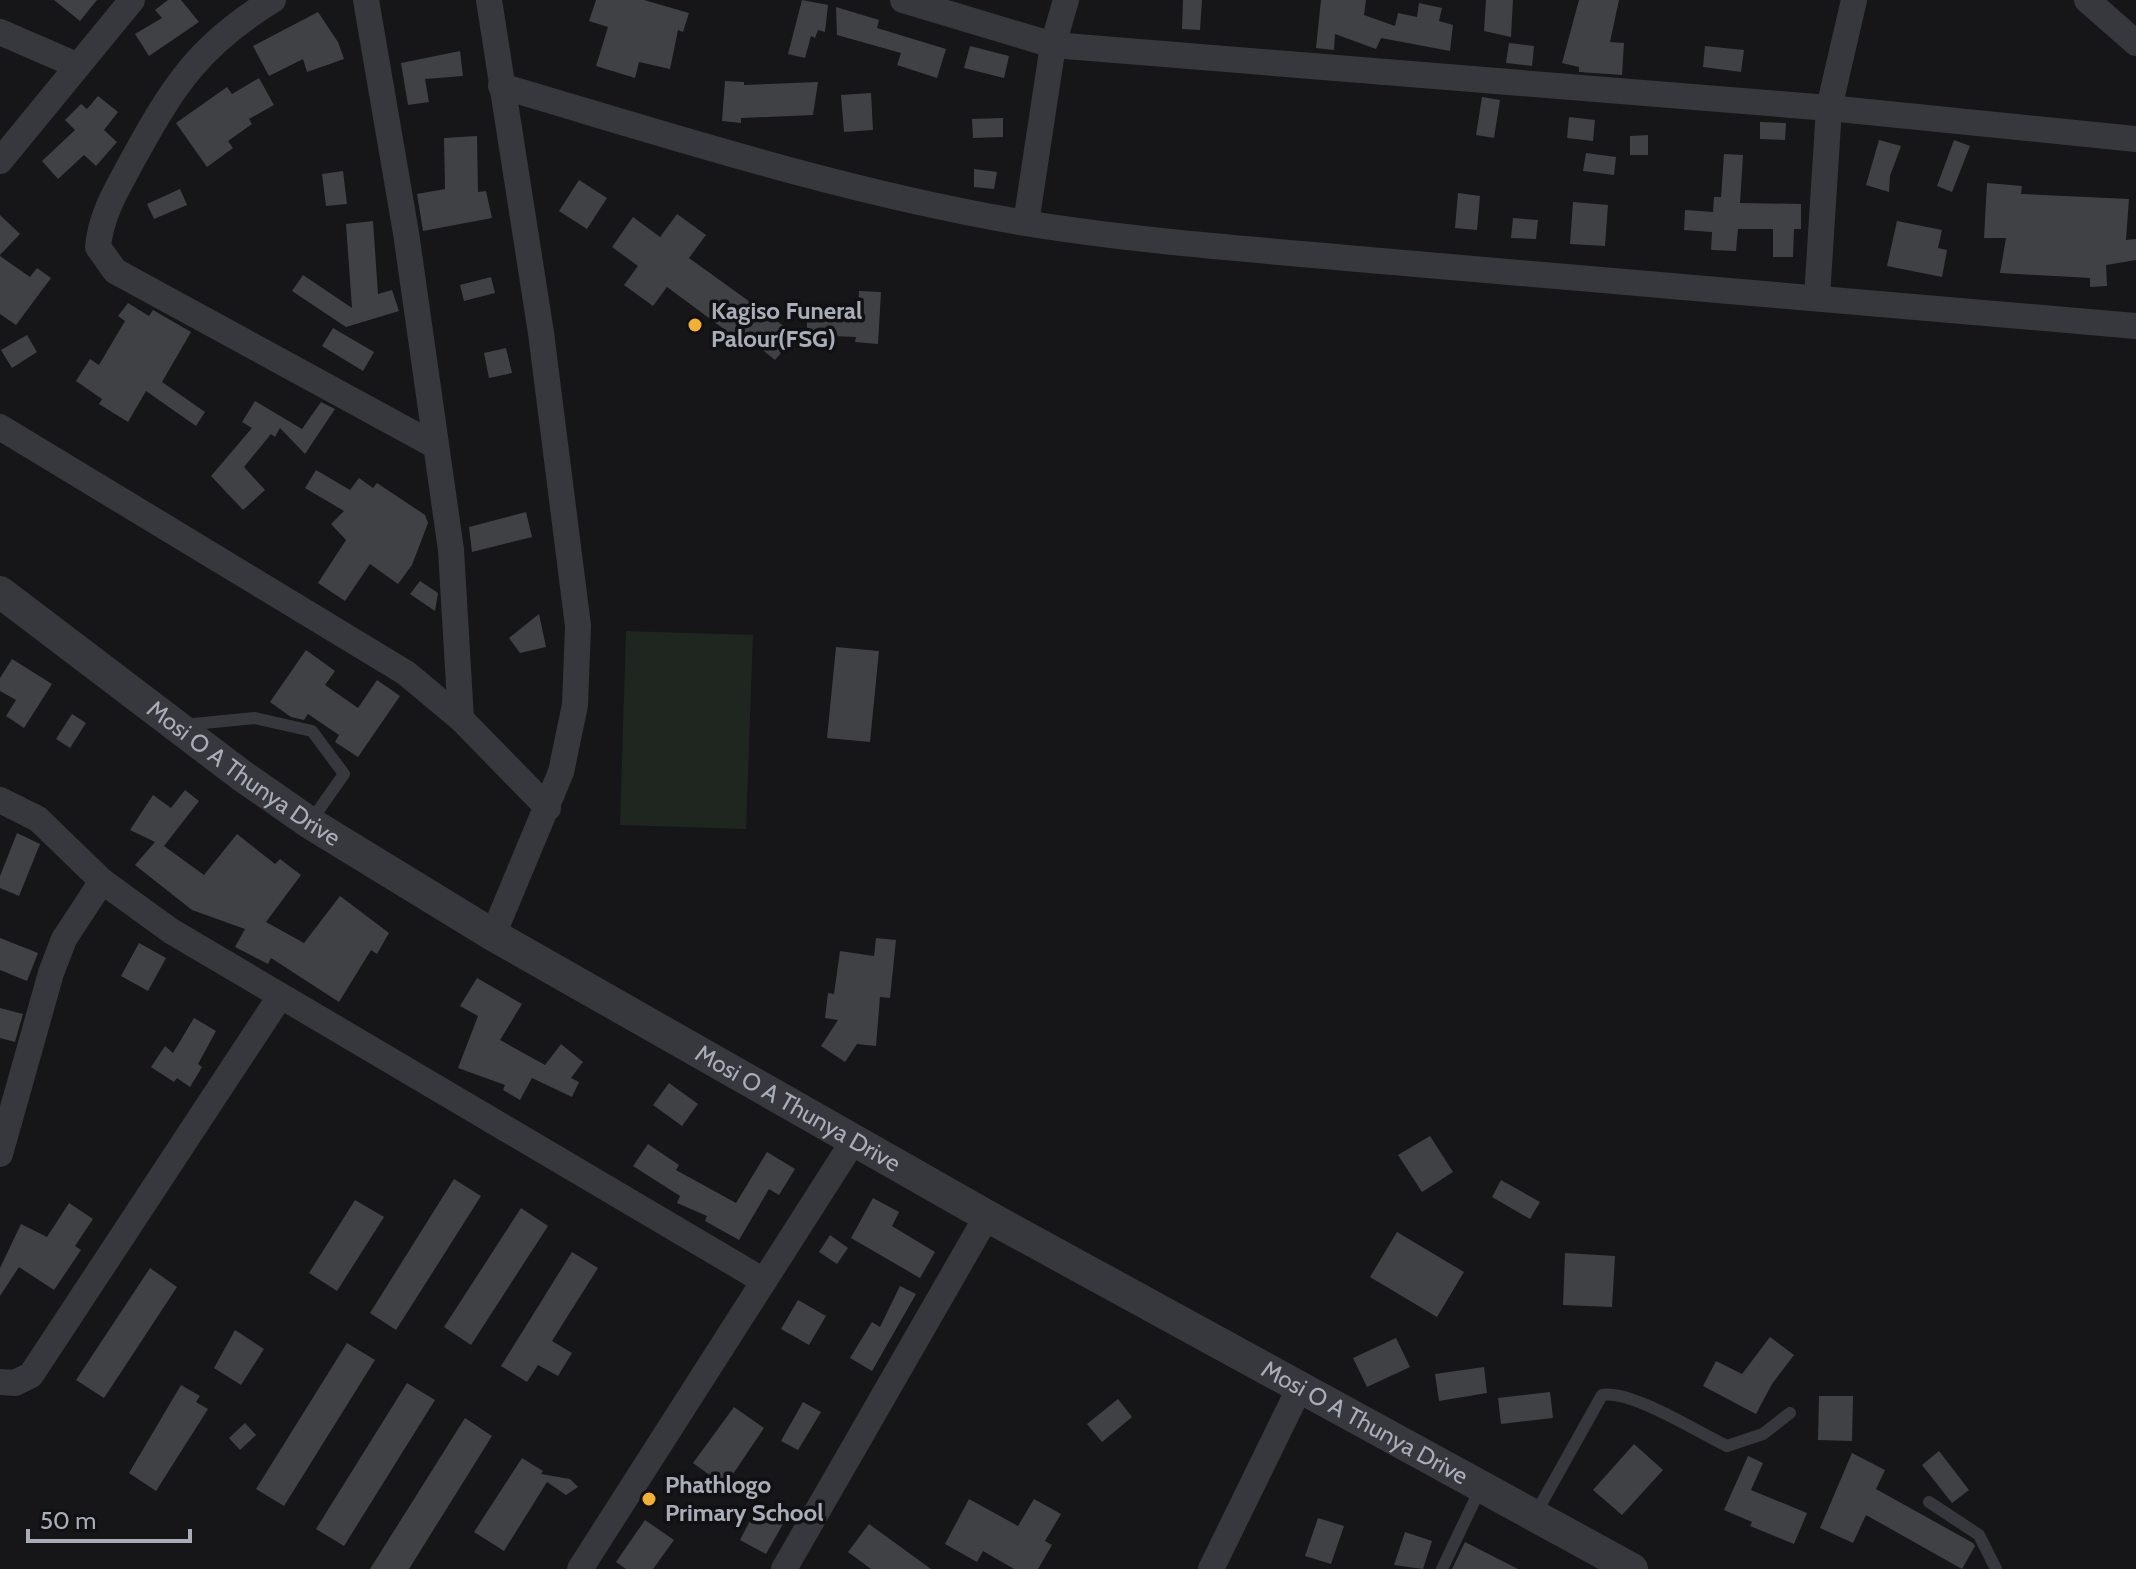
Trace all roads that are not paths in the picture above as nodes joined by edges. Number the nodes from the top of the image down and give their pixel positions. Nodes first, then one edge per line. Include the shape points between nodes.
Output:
1 (132, 0) edge
2 (273, 0) edge
3 (366, 0) edge
4 (489, 0) edge
5 (903, 0) edge
6 (1066, 0) edge
7 (1854, 0) edge
8 (2087, 0) edge
9 (0, 32) edge
10 (2136, 43) edge
11 (1053, 45) junction
12 (76, 65) junction
13 (501, 86) junction
14 (1829, 108) junction
15 (2136, 139) edge
16 (0, 161) edge
17 (1026, 223) junction
18 (1817, 297) junction
19 (2136, 326) edge
20 (0, 427) edge
21 (434, 445) junction
22 (0, 592) edge
23 (461, 719) junction
24 (172, 726) junction
25 (0, 800) edge
26 (548, 808) junction
27 (310, 823) junction
28 (102, 881) junction
29 (493, 935) junction
30 (279, 998) junction
31 (854, 1140) junction
32 (0, 1154) edge
33 (987, 1216) junction
34 (764, 1281) junction
35 (0, 1382) edge
36 (1300, 1387) junction
37 (1790, 1413) dead end
38 (1481, 1487) junction
39 (1929, 1502) dead end
40 (1534, 1516) junction
41 (580, 1569) edge
42 (784, 1569) edge
43 (1211, 1569) edge
44 (1442, 1569) edge
45 (1632, 1569) edge
46 (1996, 1569) edge

1 - 12 street
2 - 21 street via 187,68 105,212 98,247 115,271
3 - 21 street via 406,233
4 - 13 street
5 - 11 street
6 - 11 street
7 - 14 street
8 - 10 street
9 - 12 street
11 - 14 street
11 - 17 street
12 - 16 street
13 - 17 street via 736,155
13 - 26 street via 541,333 578,626 575,705
14 - 15 street
14 - 18 street
17 - 18 street via 1441,267
18 - 19 street
20 - 23 street via 337,628 406,673
21 - 23 street via 451,550
22 - 24 street, Mosi O A Thunya Drive
23 - 26 street
24 - 27 street, Mosi O A Thunya Drive
24 - 27 lane via 255,718 312,731 344,774
25 - 28 street via 38,819
26 - 29 street
27 - 29 street, Mosi O A Thunya Drive
28 - 30 street
28 - 32 street via 64,939 51,973
29 - 31 street, Mosi O A Thunya Drive
30 - 34 street
30 - 35 street via 31,1375 15,1383
31 - 33 street, Mosi O A Thunya Drive
31 - 34 street
33 - 36 street, Mosi O A Thunya Drive
33 - 42 street
34 - 41 street
36 - 38 street, Mosi O A Thunya Drive
36 - 43 street
37 - 40 lane via 1763,1434 1727,1446 1631,1400 1602,1395
38 - 40 street, Mosi O A Thunya Drive
38 - 44 lane
39 - 46 lane via 1979,1535
40 - 45 street, Mosi O A Thunya Drive

